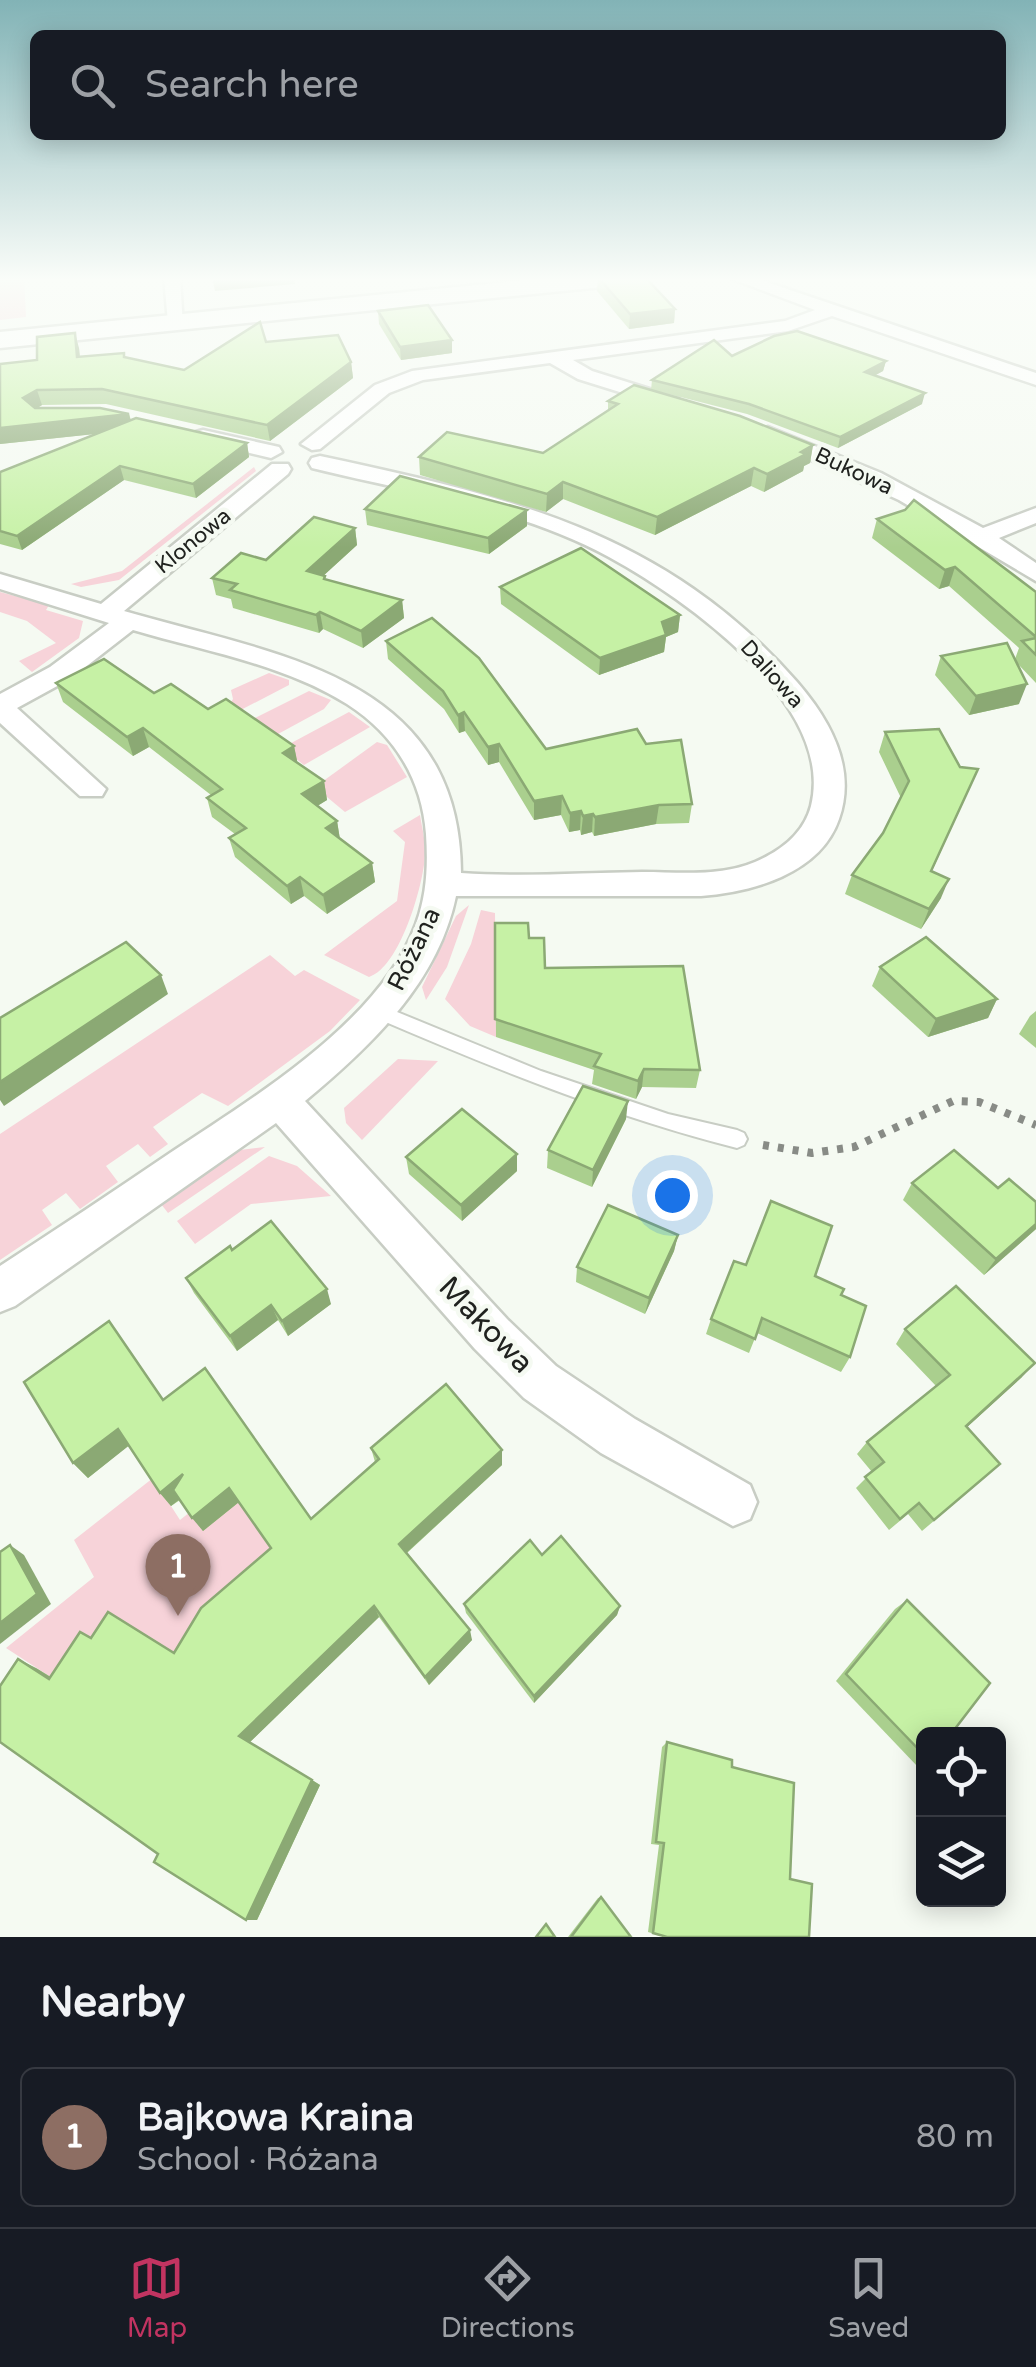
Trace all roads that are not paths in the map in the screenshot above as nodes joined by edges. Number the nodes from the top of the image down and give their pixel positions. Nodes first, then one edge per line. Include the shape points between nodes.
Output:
1 (483, 367) edge
2 (571, 367) edge
3 (1003, 367) edge
4 (1036, 378) edge
5 (700, 410) edge
6 (750, 426) edge
7 (173, 430) edge
8 (316, 454) junction
9 (275, 460) junction
10 (1010, 500) dead end
11 (1036, 513) edge
12 (982, 537) junction
13 (1036, 574) edge
14 (0, 581) edge
15 (117, 616) junction
16 (0, 706) edge
17 (92, 789) dead end
18 (442, 883) junction
19 (380, 1012) junction
20 (280, 1100) junction
21 (738, 1140) road end
22 (0, 1291) edge
23 (733, 1502) dead end

1 - 8 street via 404,379 382,389
2 - 5 street
3 - 4 street
6 - 12 street, Bukowa via 839,462
7 - 9 street
8 - 9 street via 300,470
8 - 18 street, Daliowa via 504,507 620,554 690,598 758,653 808,714 829,762 830,806 820,825 805,846 758,874 702,883
9 - 15 street, Klonowa
10 - 11 street
11 - 12 street
12 - 13 street, Bukowa
14 - 15 street, Różana
15 - 16 street, Klonowa via 74,664
15 - 18 street, Różana via 312,676 381,716 414,750 430,782 444,840
16 - 17 street
18 - 19 street, Różana via 412,963
19 - 20 street, Różana
19 - 21 lane via 535,1077
20 - 22 street, Różana
20 - 23 street, Makowa via 540,1382

